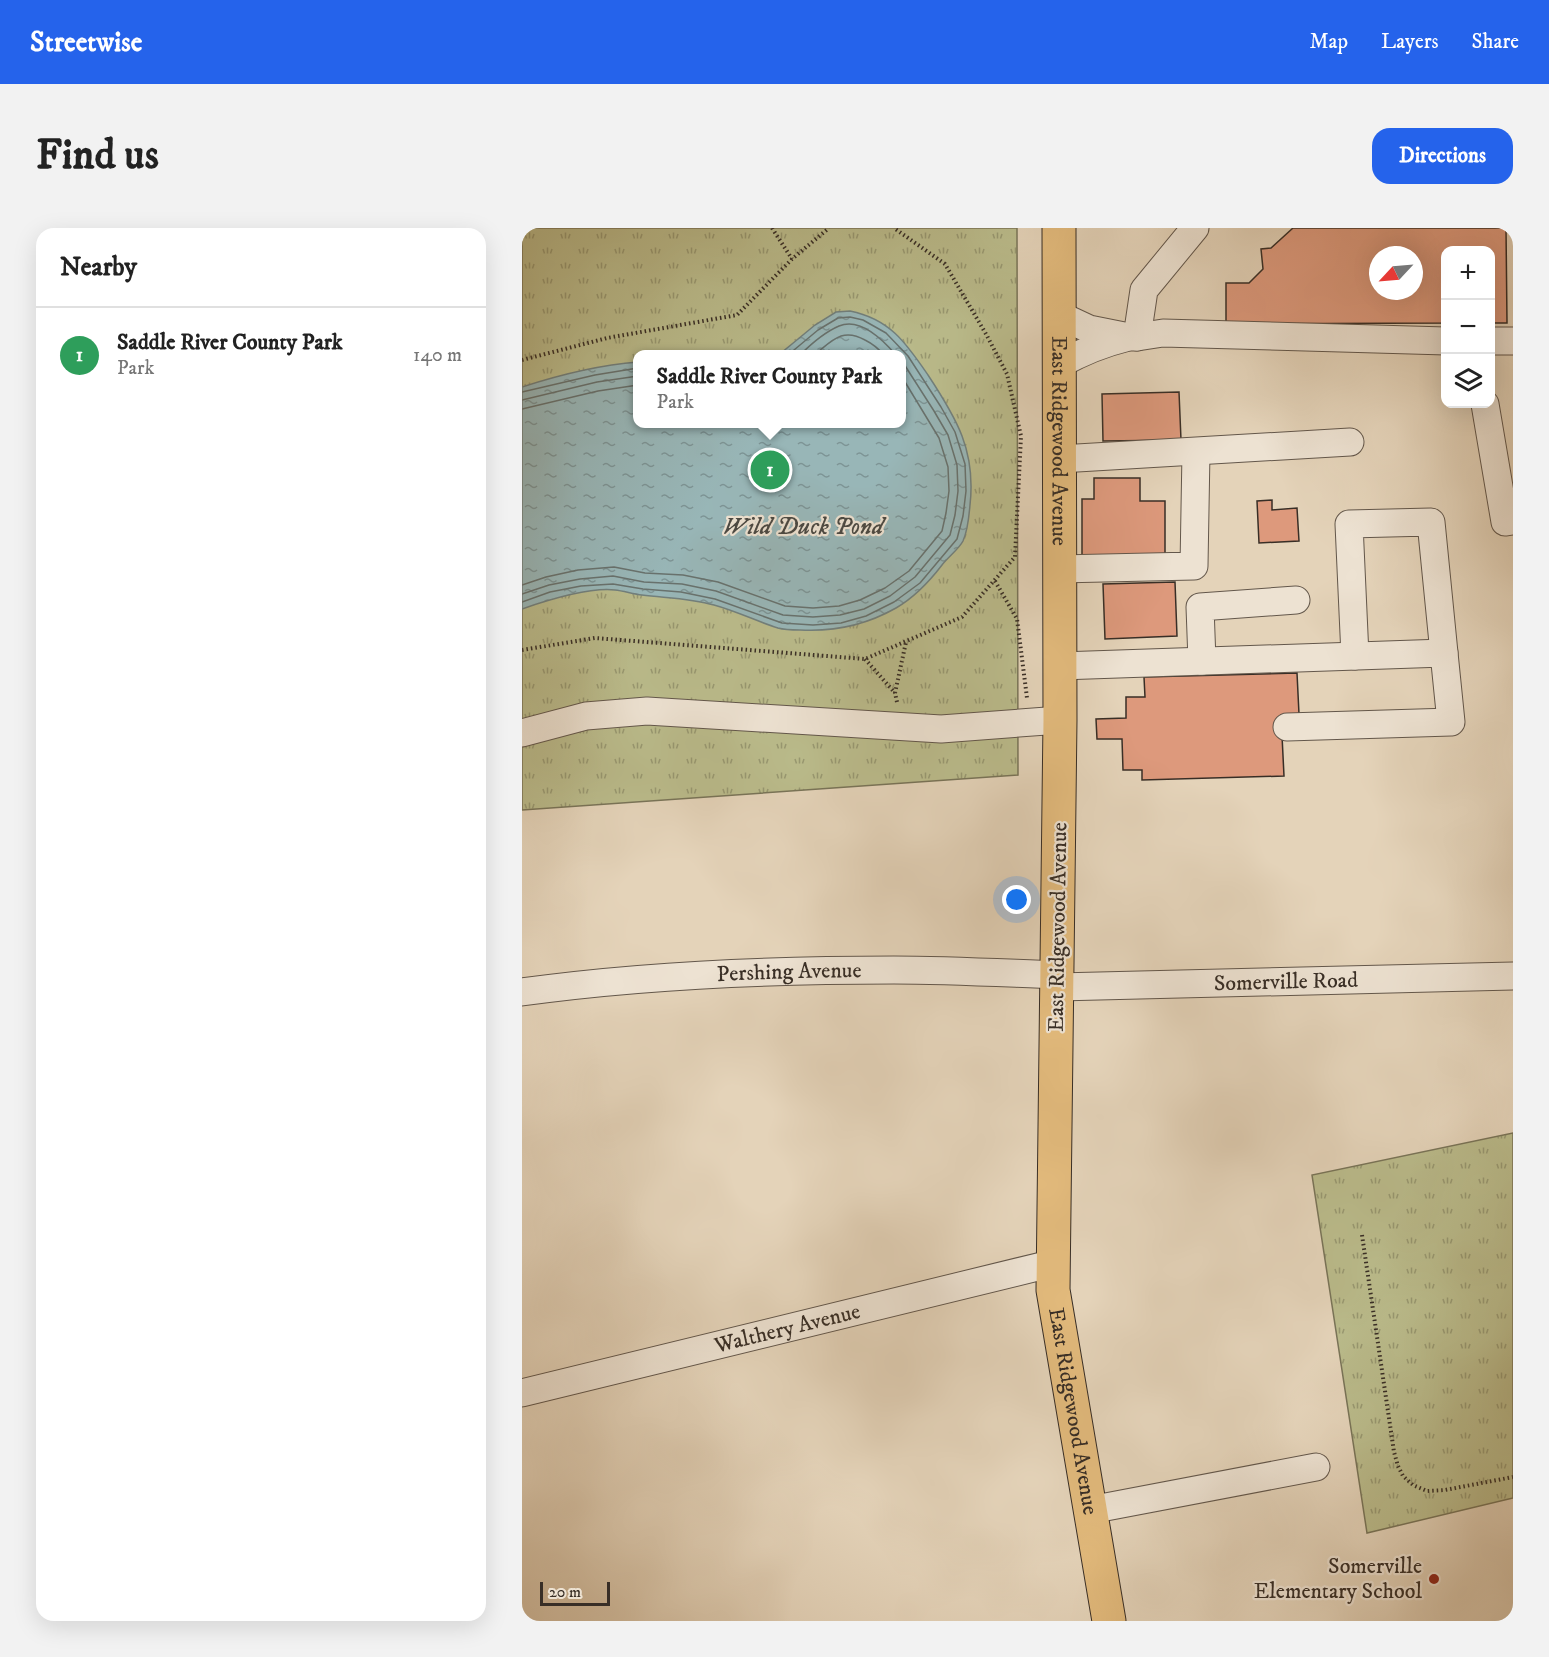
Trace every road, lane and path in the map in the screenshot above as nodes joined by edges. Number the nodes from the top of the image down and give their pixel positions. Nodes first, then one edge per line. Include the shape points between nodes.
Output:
1 (772, 228) edge
2 (829, 228) edge
3 (894, 228) edge
4 (1059, 228) edge
5 (1195, 228) edge
6 (792, 259) junction
7 (1059, 315) junction
8 (1133, 337) junction
9 (1441, 340) edge
10 (1495, 341) edge
11 (1513, 341) edge
12 (522, 360) edge
13 (1060, 364) junction
14 (1486, 408) edge
15 (1350, 442) dead end
16 (1196, 452) junction
17 (1060, 459) junction
18 (1513, 521) edge
19 (1059, 569) junction
20 (995, 581) junction
21 (1296, 600) dead end
22 (906, 641) junction
23 (522, 650) edge
24 (1444, 653) junction
25 (1355, 656) junction
26 (866, 659) junction
27 (1202, 661) junction
28 (1060, 666) junction
29 (895, 693) junction
30 (1044, 722) junction
31 (901, 726) junction
32 (1287, 727) dead end
33 (522, 733) edge
34 (1513, 976) edge
35 (1058, 981) junction
36 (522, 992) edge
37 (1362, 1235) dead end
38 (1054, 1263) junction
39 (522, 1393) edge
40 (1316, 1467) dead end
41 (1513, 1476) edge
42 (1090, 1510) junction
43 (1109, 1621) edge

1 - 6 path
2 - 6 path
3 - 20 path via 945,264 1007,374 1021,436 1015,557
4 - 7 main road, East Ridgewood Avenue
5 - 8 street via 1144,290
6 - 12 path via 737,315 607,338
7 - 8 street via 1089,329
7 - 13 main road, East Ridgewood Avenue
8 - 9 street via 1163,333
8 - 13 street via 1106,342
10 - 11 street
13 - 17 main road, East Ridgewood Avenue
14 - 18 street via 1505,522
15 - 16 street
16 - 17 street
16 - 19 street via 1194,566
17 - 19 main road, East Ridgewood Avenue
19 - 28 main road, East Ridgewood Avenue
20 - 22 path via 962,617
20 - 30 path via 1017,619 1026,684
21 - 27 street via 1200,608
22 - 26 path
22 - 29 path
23 - 26 path via 596,638
24 - 25 street
24 - 25 street via 1431,522 1349,524
24 - 32 street via 1451,722
25 - 27 street
26 - 29 path
27 - 28 street
28 - 30 main road, East Ridgewood Avenue
29 - 31 path
30 - 31 street via 941,729
30 - 35 main road, East Ridgewood Avenue
31 - 33 street via 647,711 586,716
34 - 35 street, Somerville Road
35 - 36 street, Pershing Avenue via 896,970 764,971 632,979
35 - 38 main road, East Ridgewood Avenue
37 - 41 path via 1394,1452 1403,1476 1428,1491
38 - 39 street, Walthery Avenue
38 - 42 main road, East Ridgewood Avenue via 1053,1290
40 - 42 street
42 - 43 main road, East Ridgewood Avenue

